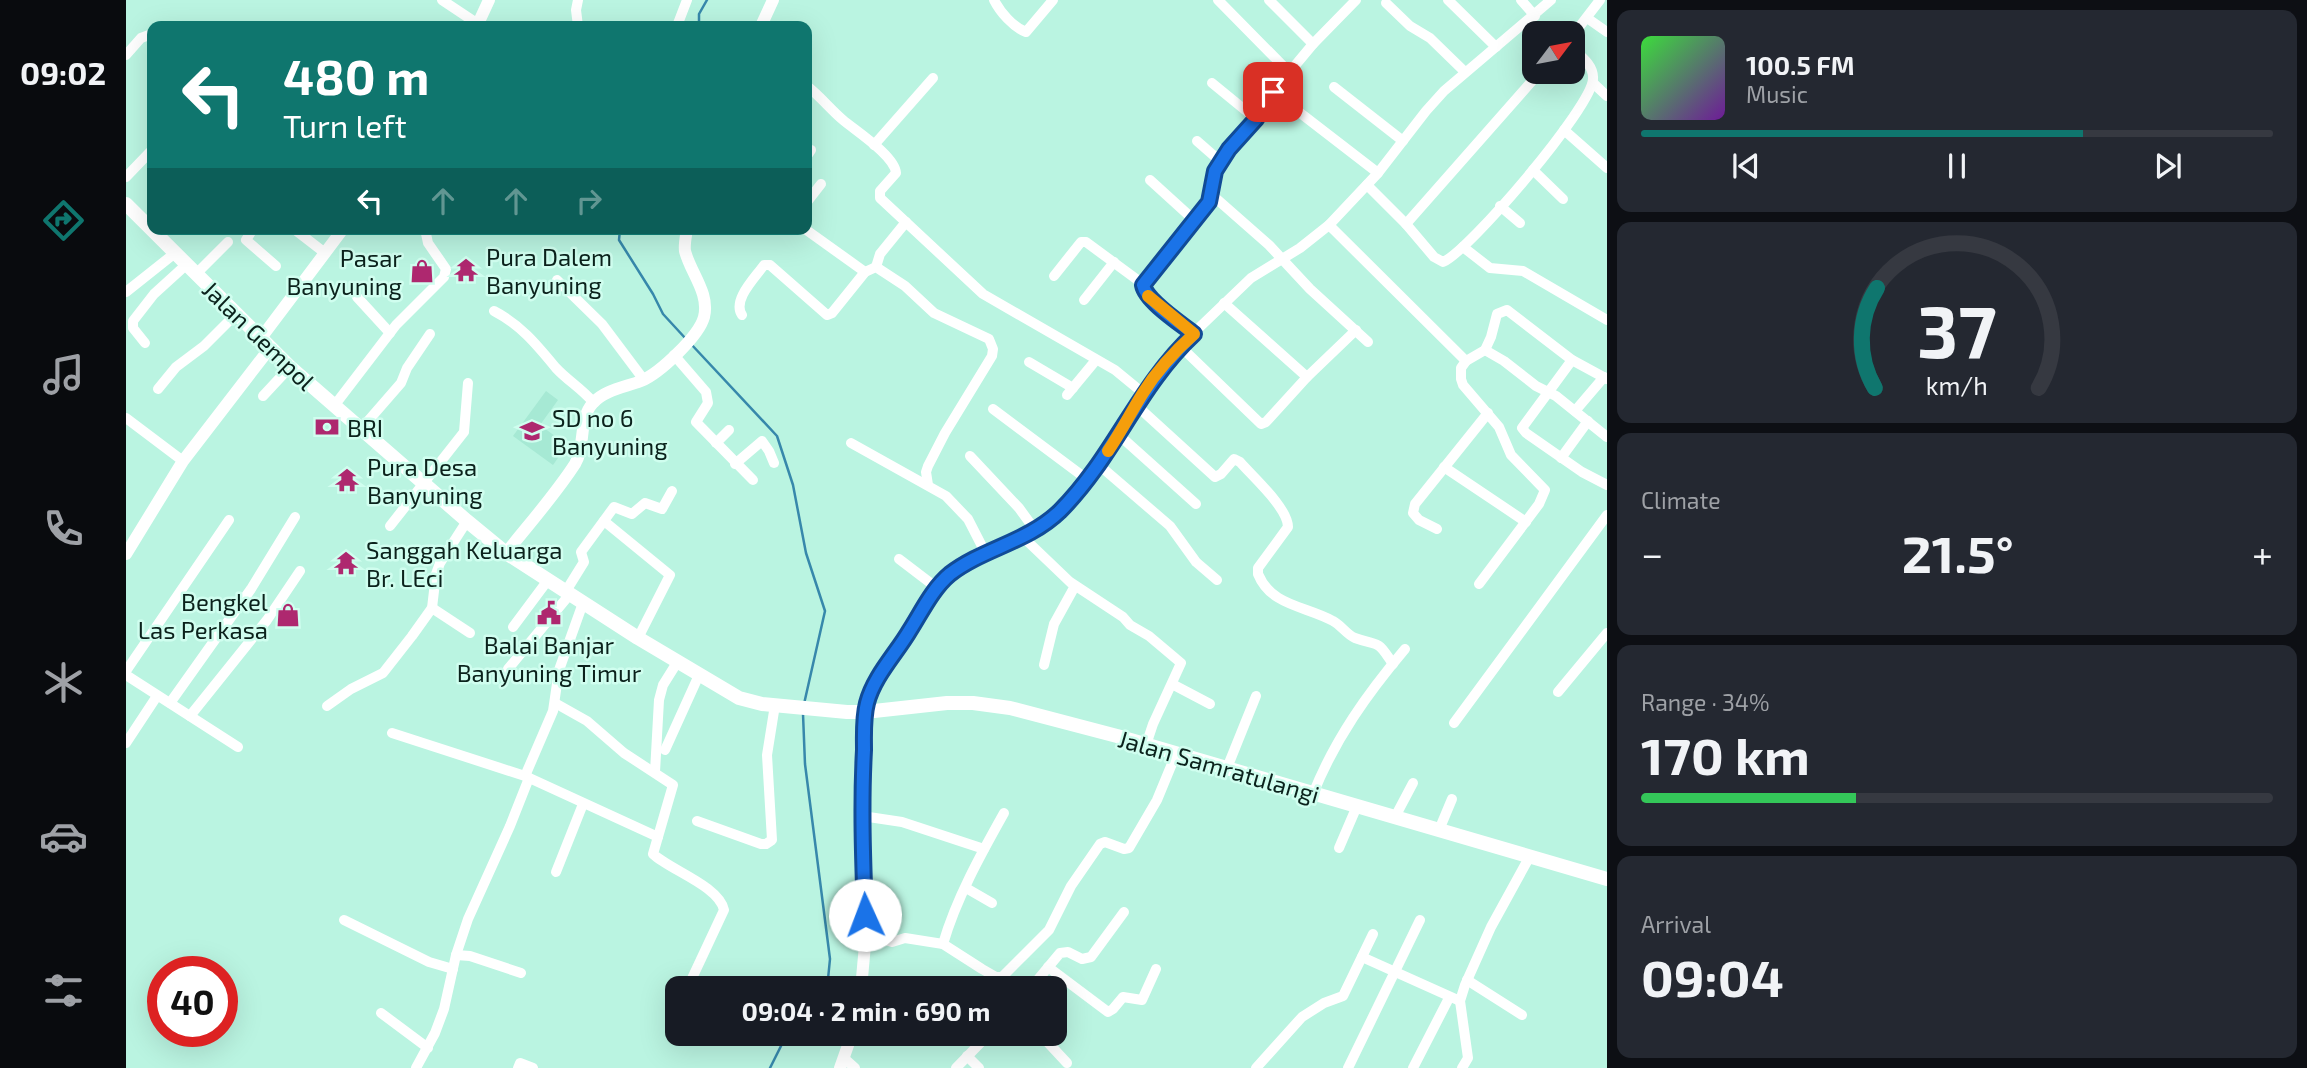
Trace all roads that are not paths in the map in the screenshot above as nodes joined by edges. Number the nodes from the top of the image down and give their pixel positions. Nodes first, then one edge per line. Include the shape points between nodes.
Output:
1 (442, 0) edge
2 (489, 0) edge
3 (578, 0) edge
4 (687, 0) edge
5 (773, 0) edge
6 (993, 0) edge
7 (1053, 0) edge
8 (1218, 0) edge
9 (1269, 0) edge
10 (1356, 0) edge
11 (1448, 0) edge
12 (1521, 0) edge
13 (1551, 0) edge
14 (1600, 0) edge
15 (1386, 3) dead end
16 (1535, 16) junction
17 (1587, 18) junction
18 (472, 21) edge
19 (480, 21) edge
20 (577, 21) edge
21 (679, 21) edge
22 (763, 21) edge
23 (1585, 21) edge
24 (1607, 32) edge
25 (147, 36) edge
26 (1313, 44) junction
27 (1496, 47) junction
28 (126, 55) edge
29 (1586, 63) edge
30 (1289, 72) junction
31 (1465, 72) junction
32 (933, 78) dead end
33 (1212, 83) dead end
34 (1593, 83) junction
35 (1529, 84) edge
36 (1334, 87) dead end
37 (812, 91) edge
38 (1273, 92) junction
39 (1607, 96) edge
40 (1256, 119) junction
41 (1564, 130) junction
42 (1197, 141) dead end
43 (1403, 141) junction
44 (874, 145) junction
45 (147, 155) edge
46 (1221, 162) junction
47 (1607, 168) edge
48 (1533, 170) junction
49 (1378, 173) junction
50 (126, 177) edge
51 (1150, 180) dead end
52 (821, 184) dead end
53 (1367, 186) junction
54 (1211, 194) junction
55 (812, 196) edge
56 (1563, 199) dead end
57 (126, 204) edge
58 (1500, 206) junction
59 (1194, 220) junction
60 (906, 222) junction
61 (1520, 223) dead end
62 (1406, 224) junction
63 (147, 225) edge
64 (1329, 225) junction
65 (812, 233) edge
66 (157, 235) edge
67 (249, 235) edge
68 (302, 235) edge
69 (338, 235) edge
70 (426, 235) edge
71 (686, 235) edge
72 (228, 242) dead end
73 (1463, 247) junction
74 (175, 253) junction
75 (325, 253) junction
76 (1281, 259) junction
77 (1114, 262) junction
78 (276, 266) dead end
79 (876, 267) junction
80 (191, 269) junction
81 (865, 272) junction
82 (1054, 276) dead end
83 (557, 280) dead end
84 (1143, 285) junction
85 (126, 292) edge
86 (357, 297) dead end
87 (1084, 300) dead end
88 (1224, 303) junction
89 (494, 311) dead end
90 (236, 314) junction
91 (742, 315) dead end
92 (1607, 320) edge
93 (1356, 330) junction
94 (390, 333) junction
95 (430, 334) dead end
96 (1194, 334) junction
97 (1368, 342) dead end
98 (145, 343) dead end
99 (266, 343) junction
100 (1180, 346) junction
101 (1485, 350) junction
102 (677, 353) junction
103 (1096, 360) junction
104 (1572, 360) junction
105 (1466, 361) junction
106 (1029, 362) dead end
107 (290, 367) junction
108 (1307, 377) junction
109 (1605, 378) edge
110 (644, 380) junction
111 (468, 383) dead end
112 (158, 389) dead end
113 (1143, 393) junction
114 (1550, 393) junction
115 (263, 396) dead end
116 (593, 402) junction
117 (1136, 405) junction
118 (334, 406) junction
119 (993, 409) dead end
120 (1575, 411) junction
121 (1488, 413) junction
122 (126, 418) edge
123 (1588, 421) junction
124 (1522, 428) junction
125 (362, 429) junction
126 (729, 430) dead end
127 (1503, 434) junction
128 (1119, 435) junction
129 (1607, 437) edge
130 (716, 443) junction
131 (851, 443) dead end
132 (970, 456) dead end
133 (1561, 458) junction
134 (183, 461) junction
135 (774, 463) dead end
136 (735, 464) junction
137 (1099, 465) junction
138 (1444, 467) junction
139 (753, 480) dead end
140 (1088, 480) junction
141 (1606, 483) edge
142 (424, 485) junction
143 (928, 485) junction
144 (672, 491) dead end
145 (1195, 504) dead end
146 (1607, 515) edge
147 (295, 517) dead end
148 (229, 520) dead end
149 (604, 521) junction
150 (467, 522) junction
151 (1526, 522) junction
152 (390, 526) dead end
153 (1437, 529) dead end
154 (1035, 530) junction
155 (1024, 538) junction
156 (506, 553) junction
157 (126, 554) edge
158 (986, 554) junction
159 (899, 559) dead end
160 (300, 571) dead end
161 (548, 580) junction
162 (1217, 580) dead end
163 (1479, 584) dead end
164 (1075, 586) junction
165 (937, 588) junction
166 (568, 592) junction
167 (583, 603) junction
168 (432, 608) junction
169 (513, 627) dead end
170 (1607, 633) edge
171 (470, 634) dead end
172 (638, 638) junction
173 (1405, 649) dead end
174 (678, 662) junction
175 (1393, 664) junction
176 (1044, 665) dead end
177 (508, 669) dead end
178 (126, 673) edge
179 (699, 674) junction
180 (1172, 684) junction
181 (1558, 692) dead end
182 (157, 696) junction
183 (1256, 696) dead end
184 (170, 703) junction
185 (555, 703) junction
186 (775, 705) junction
187 (1210, 705) dead end
188 (327, 706) dead end
189 (825, 710) joint
190 (865, 712) junction
191 (190, 716) junction
192 (1454, 723) dead end
193 (392, 733) dead end
194 (126, 743) edge
195 (1146, 745) junction
196 (238, 747) dead end
197 (665, 750) dead end
198 (1176, 754) junction
199 (1227, 768) junction
200 (655, 772) junction
201 (527, 777) junction
202 (1413, 783) dead end
203 (1313, 794) junction
204 (1452, 799) dead end
205 (583, 804) junction
206 (1357, 806) junction
207 (1004, 813) dead end
208 (862, 816) junction
209 (1395, 817) junction
210 (697, 821) dead end
211 (1439, 830) junction
212 (658, 837) junction
213 (1339, 848) dead end
214 (984, 849) junction
215 (1530, 856) junction
216 (556, 872) dead end
217 (1607, 878) edge
218 (966, 888) junction
219 (992, 903) dead end
220 (1124, 912) dead end
221 (344, 920) dead end
222 (1420, 920) dead end
223 (866, 934) junction
224 (1373, 934) dead end
225 (943, 944) junction
226 (456, 955) junction
227 (1363, 957) junction
228 (1048, 967) junction
229 (453, 969) junction
230 (1156, 970) dead end
231 (1396, 972) junction
232 (521, 974) dead end
233 (693, 976) edge
234 (863, 976) edge
235 (1041, 976) edge
236 (1467, 980) junction
237 (1455, 1000) junction
238 (381, 1013) dead end
239 (1522, 1015) dead end
240 (850, 1046) edge
241 (977, 1046) edge
242 (1051, 1046) edge
243 (428, 1048) junction
244 (967, 1056) junction
245 (1067, 1063) dead end
246 (847, 1065) edge
247 (416, 1068) edge
248 (519, 1068) edge
249 (533, 1068) edge
250 (956, 1068) edge
251 (979, 1068) edge
252 (1256, 1068) edge
253 (1348, 1068) edge
254 (1413, 1068) edge
255 (1462, 1068) edge

1 - 18 street
2 - 19 street
3 - 20 street
4 - 21 street
5 - 22 street
6 - 7 street via 1026,32
8 - 30 street
9 - 26 street
10 - 26 street
11 - 27 street
12 - 16 street
13 - 16 street
14 - 17 street
15 - 31 street
16 - 27 street
17 - 23 street
17 - 24 street
25 - 28 street
26 - 30 street
27 - 31 street
29 - 34 street
30 - 38 street
31 - 43 street
32 - 44 street
33 - 40 street
34 - 39 street
34 - 41 street
35 - 62 street
36 - 43 street
37 - 44 street
38 - 40 street
38 - 49 street
40 - 46 street
41 - 47 street
41 - 48 street
42 - 46 street
43 - 49 street
44 - 60 street via 896,170 880,198
45 - 50 street
46 - 54 street
48 - 56 street
48 - 58 street
49 - 53 street
51 - 59 street
52 - 55 street
53 - 62 street
53 - 64 street
54 - 59 street
54 - 76 street
57 - 63 main road, Jalan Gempol
58 - 61 street
58 - 73 street
59 - 84 street
60 - 79 street via 880,254
60 - 103 street via 983,294
62 - 73 street via 1438,261 1448,260
64 - 76 street
64 - 105 street
65 - 81 street
66 - 74 main road, Jalan Gempol
67 - 78 street via 246,240
68 - 75 street
69 - 75 street
70 - 94 street via 446,272
71 - 102 street via 685,251 705,307 702,321
72 - 80 street
73 - 92 street via 1490,268 1523,271
74 - 80 main road, Jalan Gempol
74 - 85 street
75 - 99 street
76 - 88 street
76 - 93 street
77 - 82 street via 1083,241
77 - 84 street
77 - 87 street
79 - 81 street
79 - 143 street via 934,313 989,339 993,349 928,466
80 - 90 main road, Jalan Gempol
80 - 98 street via 154,294 133,321
81 - 91 street via 827,315 770,265 764,265 739,302
83 - 110 street via 602,324
84 - 96 street via 1152,300
86 - 94 street
88 - 96 street
88 - 108 street
89 - 116 street via 536,342
90 - 99 main road, Jalan Gempol
90 - 112 street
93 - 97 street
93 - 108 street
94 - 118 street
95 - 125 street via 401,383
96 - 100 street
99 - 107 main road, Jalan Gempol
99 - 134 street
100 - 108 street via 1261,424
100 - 113 street
101 - 104 street via 1497,314 1507,310
101 - 105 street
101 - 114 street
102 - 110 street
102 - 130 street via 706,393 708,403 696,422
103 - 106 street via 1070,391
103 - 113 street
104 - 109 street
104 - 114 street
105 - 121 street via 1461,368 1463,385
107 - 115 street
107 - 118 main road, Jalan Gempol
109 - 120 street
110 - 116 street
111 - 142 street via 464,432
113 - 117 street
114 - 120 street
114 - 124 street
116 - 156 street via 575,464
117 - 128 street
117 - 175 street via 1214,477 1234,459 1240,463 1282,510 1288,527 1258,568 1270,593 1335,622 1356,638 1373,641
118 - 125 main road, Jalan Gempol
119 - 140 street
120 - 123 street
121 - 127 street
121 - 138 street
122 - 134 street
123 - 129 street
123 - 133 street
124 - 127 street
124 - 133 street
125 - 142 main road, Jalan Gempol
126 - 130 street
127 - 151 street via 1511,455 1545,490
128 - 137 street
128 - 145 street
130 - 136 street
131 - 143 street
132 - 154 street
133 - 141 street
134 - 157 street
135 - 136 street via 762,441
136 - 139 street
137 - 140 street
137 - 162 street via 1170,526 1196,562
138 - 151 street
138 - 153 street via 1413,508 1415,516
140 - 154 street
142 - 150 main road, Jalan Gempol
142 - 152 street
143 - 158 street via 957,505
144 - 149 street via 662,509 645,503 632,514 616,507
146 - 192 street
147 - 184 street via 251,589
148 - 178 street
149 - 166 street via 581,552 584,562
149 - 172 street via 670,575
150 - 156 main road, Jalan Gempol
150 - 168 street via 440,562
151 - 163 street
154 - 155 street
155 - 158 street
155 - 164 street
156 - 161 main road, Jalan Gempol
158 - 165 street via 951,573
159 - 165 street
160 - 191 street
161 - 166 main road, Jalan Gempol
161 - 169 street
164 - 176 street via 1054,624
164 - 180 street via 1180,662
165 - 190 street via 879,676
166 - 167 main road, Jalan Gempol
166 - 177 street
167 - 172 main road, Jalan Gempol
167 - 185 street via 559,670
168 - 171 street
168 - 188 street via 387,668
170 - 181 street
172 - 174 main road, Jalan Gempol
173 - 175 street
174 - 179 main road, Jalan Gempol
174 - 200 street via 659,700
175 - 203 street via 1349,722
178 - 182 street
179 - 186 main road, Jalan Gempol via 738,698
179 - 197 street
180 - 187 street
180 - 195 street
182 - 184 street
182 - 194 street
183 - 199 street
184 - 191 street
185 - 200 street
185 - 201 street
186 - 189 main road, Jalan Gempol
186 - 210 street via 767,755 772,840 761,844
189 - 190 main road, Jalan Samratulangi
190 - 195 main road, Jalan Samratulangi via 973,703 1010,708
190 - 208 street
191 - 196 street
193 - 201 street
195 - 198 main road, Jalan Samratulangi
198 - 199 main road, Jalan Samratulangi
198 - 225 street via 1157,800 1129,848 1100,844 1071,886 1049,930 1005,975 996,977
199 - 203 main road, Jalan Samratulangi
200 - 212 street via 673,788
201 - 205 street
201 - 226 street
202 - 209 street
203 - 206 main road, Jalan Samratulangi
204 - 211 street
205 - 212 street
205 - 216 street
206 - 209 main road, Jalan Samratulangi
206 - 213 street
207 - 214 street
208 - 214 street via 902,822
208 - 223 street
209 - 211 main road, Jalan Samratulangi
211 - 215 main road, Jalan Samratulangi
212 - 233 street via 655,856 724,905
214 - 218 street
215 - 217 main road, Jalan Samratulangi
215 - 236 street
218 - 219 street
218 - 225 street
220 - 228 street via 1091,957 1082,959 1064,952
221 - 229 street
222 - 231 street
223 - 225 street via 892,942 905,938
223 - 234 street
224 - 227 street
226 - 229 street
226 - 232 street
227 - 231 street
227 - 252 street via 1343,996 1302,1017
228 - 230 street via 1108,1012 1123,997 1142,1000
228 - 235 street
229 - 243 street
231 - 237 street
231 - 253 street
236 - 237 street
236 - 239 street
237 - 254 street
237 - 255 street via 1468,1058
238 - 243 street
240 - 246 street
241 - 244 street
242 - 245 street
243 - 247 street
244 - 250 street
244 - 251 street
248 - 249 street via 520,1063

